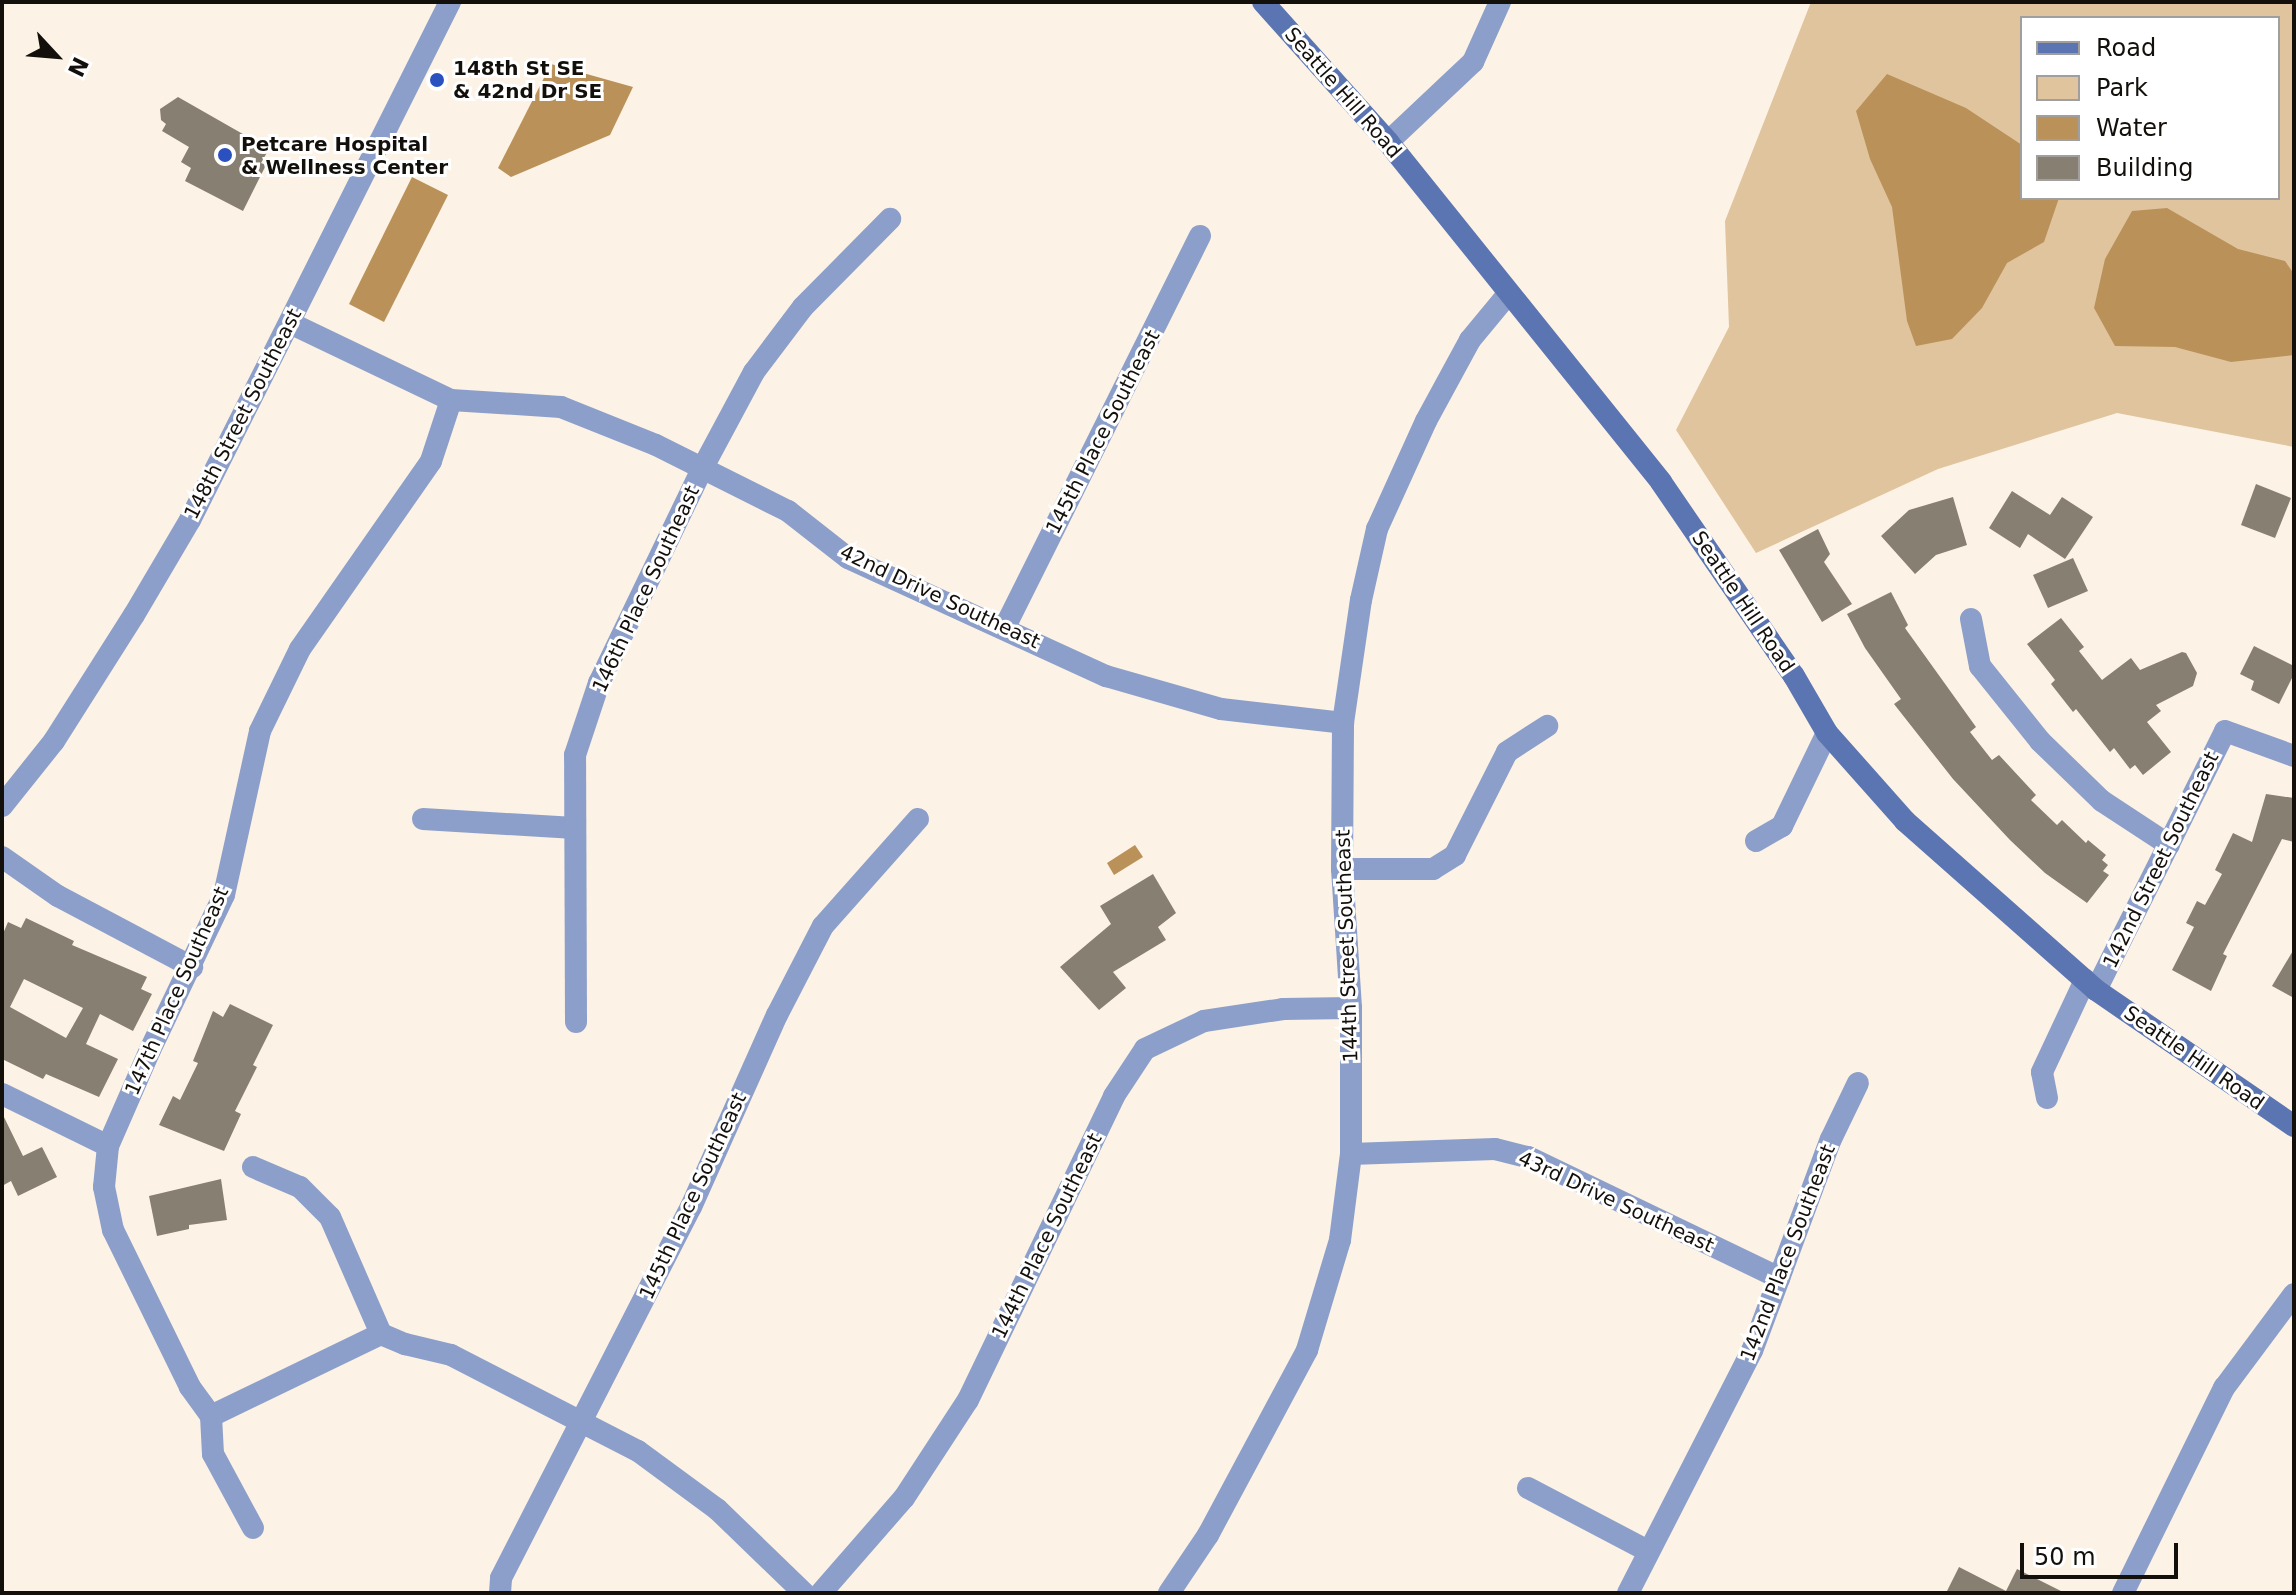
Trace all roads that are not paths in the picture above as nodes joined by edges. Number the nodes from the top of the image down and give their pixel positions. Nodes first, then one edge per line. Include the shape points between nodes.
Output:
1 (450, 2) edge
2 (1263, 2) edge
3 (1489, 6) edge
4 (1388, 142) junction
5 (890, 219) dead end
6 (1200, 236) dead end
7 (1508, 294) junction
8 (290, 323) junction
9 (451, 400) junction
10 (702, 469) junction
11 (1971, 619) dead end
12 (1005, 627) junction
13 (1343, 723) junction
14 (1547, 726) dead end
15 (1827, 733) junction
16 (2294, 756) edge
17 (2, 806) edge
18 (423, 819) dead end
19 (918, 819) dead end
20 (575, 828) junction
21 (1756, 841) dead end
22 (2169, 845) junction
23 (2, 857) edge
24 (1342, 869) junction
25 (192, 967) junction
26 (2091, 985) junction
27 (1351, 1008) junction
28 (576, 1022) dead end
29 (1858, 1083) dead end
30 (2, 1094) edge
31 (2047, 1098) dead end
32 (2294, 1126) edge
33 (108, 1146) junction
34 (1351, 1154) junction
35 (253, 1167) dead end
36 (1779, 1278) junction
37 (2294, 1294) edge
38 (381, 1334) junction
39 (211, 1416) junction
40 (584, 1420) junction
41 (1528, 1488) dead end
42 (253, 1528) dead end
43 (1648, 1551) junction
44 (500, 1593) edge
45 (804, 1593) edge
46 (821, 1593) edge
47 (1169, 1593) edge
48 (1628, 1593) edge
49 (2123, 1593) edge

1 - 8 street, 148th Street Southeast
2 - 4 main road, Seattle Hill Road
3 - 4 street via 1473,62
4 - 7 main road, Seattle Hill Road
5 - 10 street, 146th Place Southeast via 803,307 754,372
6 - 12 street, 145th Place Southeast
7 - 13 street, 144th Street Southeast via 1470,340 1377,529
7 - 15 main road, Seattle Hill Road via 1661,482
8 - 9 street, 42nd Drive Southeast
8 - 17 street, 148th Street Southeast via 190,520 134,615 54,741
9 - 10 street, 42nd Drive Southeast via 561,407
9 - 25 street, 147th Place Southeast via 431,461 300,649 260,731 224,895
10 - 12 street, 42nd Drive Southeast via 788,511 848,558
10 - 20 street, 146th Place Southeast via 599,683 575,755
11 - 22 street via 1980,666 2040,741 2102,801
12 - 13 street, 42nd Drive Southeast via 1106,676 1221,709
13 - 24 street, 144th Street Southeast
14 - 24 street via 1507,752 1455,855 1433,869
15 - 21 street via 1782,826
15 - 26 main road, Seattle Hill Road via 1905,821
16 - 22 street, 142nd Street Southeast via 2225,731
18 - 20 street
19 - 40 street, 145th Place Southeast via 823,926
20 - 28 street, 146th Place Southeast
22 - 26 street, 142nd Street Southeast
23 - 25 street via 58,896
24 - 27 street, 144th Street Southeast
25 - 33 street, 147th Place Southeast
26 - 31 street, 142nd Street Southeast via 2042,1072
26 - 32 main road, Seattle Hill Road
27 - 34 street, 144th Street Southeast
27 - 46 street, 144th Place Southeast via 1283,1009 1204,1021 1145,1049 1114,1096 968,1400 904,1498
29 - 36 street, 142nd Place Southeast
30 - 33 street
33 - 39 street, 147th Place Southeast via 104,1187 113,1230 190,1387
34 - 36 street, 43rd Drive Southeast via 1495,1149 1528,1157
34 - 47 street, 144th Street Southeast via 1340,1240 1307,1350 1208,1535
35 - 38 street via 300,1187 330,1217
36 - 43 street, 142nd Place Southeast via 1752,1351
37 - 49 street via 2224,1388
38 - 39 street
38 - 40 street via 451,1355
39 - 42 street via 213,1454
40 - 44 street, 145th Place Southeast via 501,1578
40 - 45 street via 638,1451 717,1509
41 - 43 street
43 - 48 street, 142nd Place Southeast

